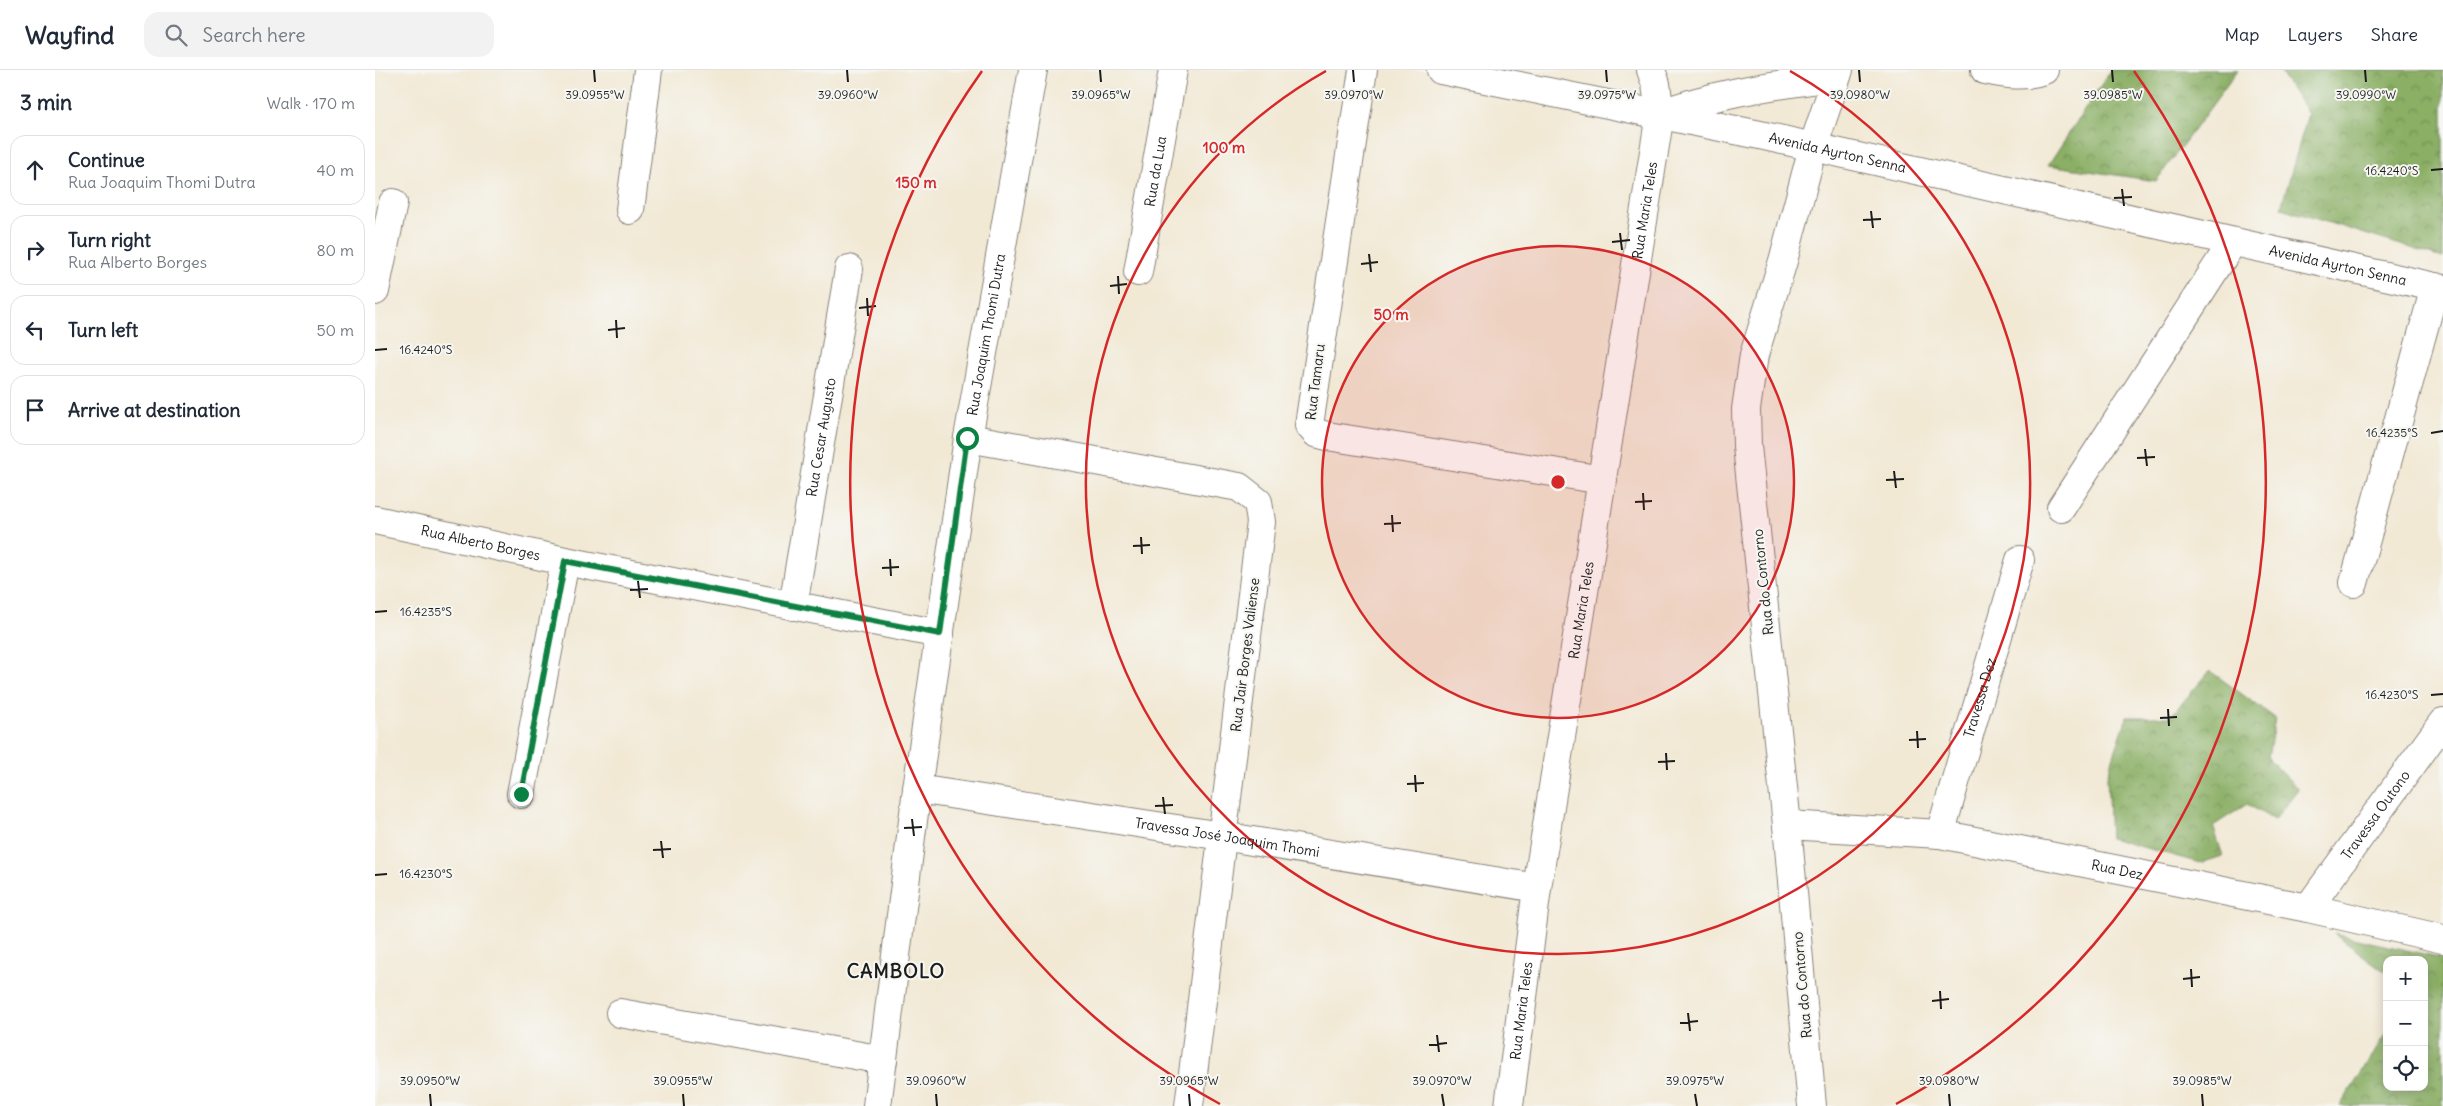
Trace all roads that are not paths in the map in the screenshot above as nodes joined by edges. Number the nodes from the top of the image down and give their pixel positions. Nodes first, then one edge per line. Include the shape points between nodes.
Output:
1 (648, 70) edge
2 (1033, 70) edge
3 (1173, 70) edge
4 (1363, 70) edge
5 (1441, 70) edge
6 (1651, 70) edge
7 (1985, 70) edge
8 (2044, 70) edge
9 (1838, 73) edge
10 (1660, 114) junction
11 (1813, 147) junction
12 (393, 203) dead end
13 (630, 210) dead end
14 (2232, 243) junction
15 (849, 269) dead end
16 (1138, 272) dead end
17 (2439, 288) edge
18 (375, 291) edge
19 (967, 438) junction
20 (1603, 480) junction
21 (2061, 508) dead end
22 (375, 520) edge
23 (2020, 560) dead end
24 (565, 561) junction
25 (2354, 583) dead end
26 (793, 606) junction
27 (940, 634) junction
28 (2443, 722) edge
29 (917, 790) junction
30 (521, 794) dead end
31 (1787, 825) junction
32 (1940, 834) junction
33 (1223, 836) junction
34 (1537, 888) junction
35 (2308, 908) junction
36 (2443, 939) edge
37 (619, 1013) dead end
38 (883, 1060) junction
39 (877, 1106) edge
40 (1189, 1106) edge
41 (1509, 1106) edge
42 (1812, 1106) edge

1 - 13 street
2 - 19 street, Rua Joaquim Thomi Dutra
3 - 16 street, Rua da Lua
4 - 20 street, Rua Tamaru via 1309,425 1316,433 1327,436
5 - 10 street, Avenida Ayrton Senna
6 - 10 street, Rua Maria Teles
7 - 8 street via 2015,75 2031,75
9 - 10 street via 1703,99
9 - 11 street, Rua do Contorno
10 - 11 street, Avenida Ayrton Senna
10 - 20 street, Rua Maria Teles
11 - 14 street, Avenida Ayrton Senna
11 - 31 street, Rua do Contorno via 1754,355 1746,408 1747,446
12 - 18 street
14 - 17 street, Avenida Ayrton Senna
14 - 21 street
15 - 26 street, Rua Cesar Augusto
17 - 25 street
19 - 27 street, Rua Joaquim Thomi Dutra
19 - 33 street, Rua Jair Borges Valiense via 1239,486 1258,502 1261,522
20 - 34 street, Rua Maria Teles
22 - 24 street, Rua Alberto Borges
23 - 32 street, Travessa Dez
24 - 26 street, Rua Alberto Borges
24 - 30 street
26 - 27 street, Rua Alberto Borges
27 - 29 street, Rua Joaquim Thomi Dutra
28 - 35 street, Travessa Outono
29 - 33 street, Travessa José Joaquim Thomi
29 - 38 street, Rua Joaquim Thomi Dutra
31 - 32 street, Rua Dez
31 - 42 street, Rua do Contorno
32 - 35 street, Rua Dez
33 - 34 street, Travessa José Joaquim Thomi
33 - 40 street, Rua Jair Borges Valiense
34 - 41 street, Rua Maria Teles
35 - 36 street, Rua Dez
37 - 38 street
38 - 39 street, Rua Joaquim Thomi Dutra

